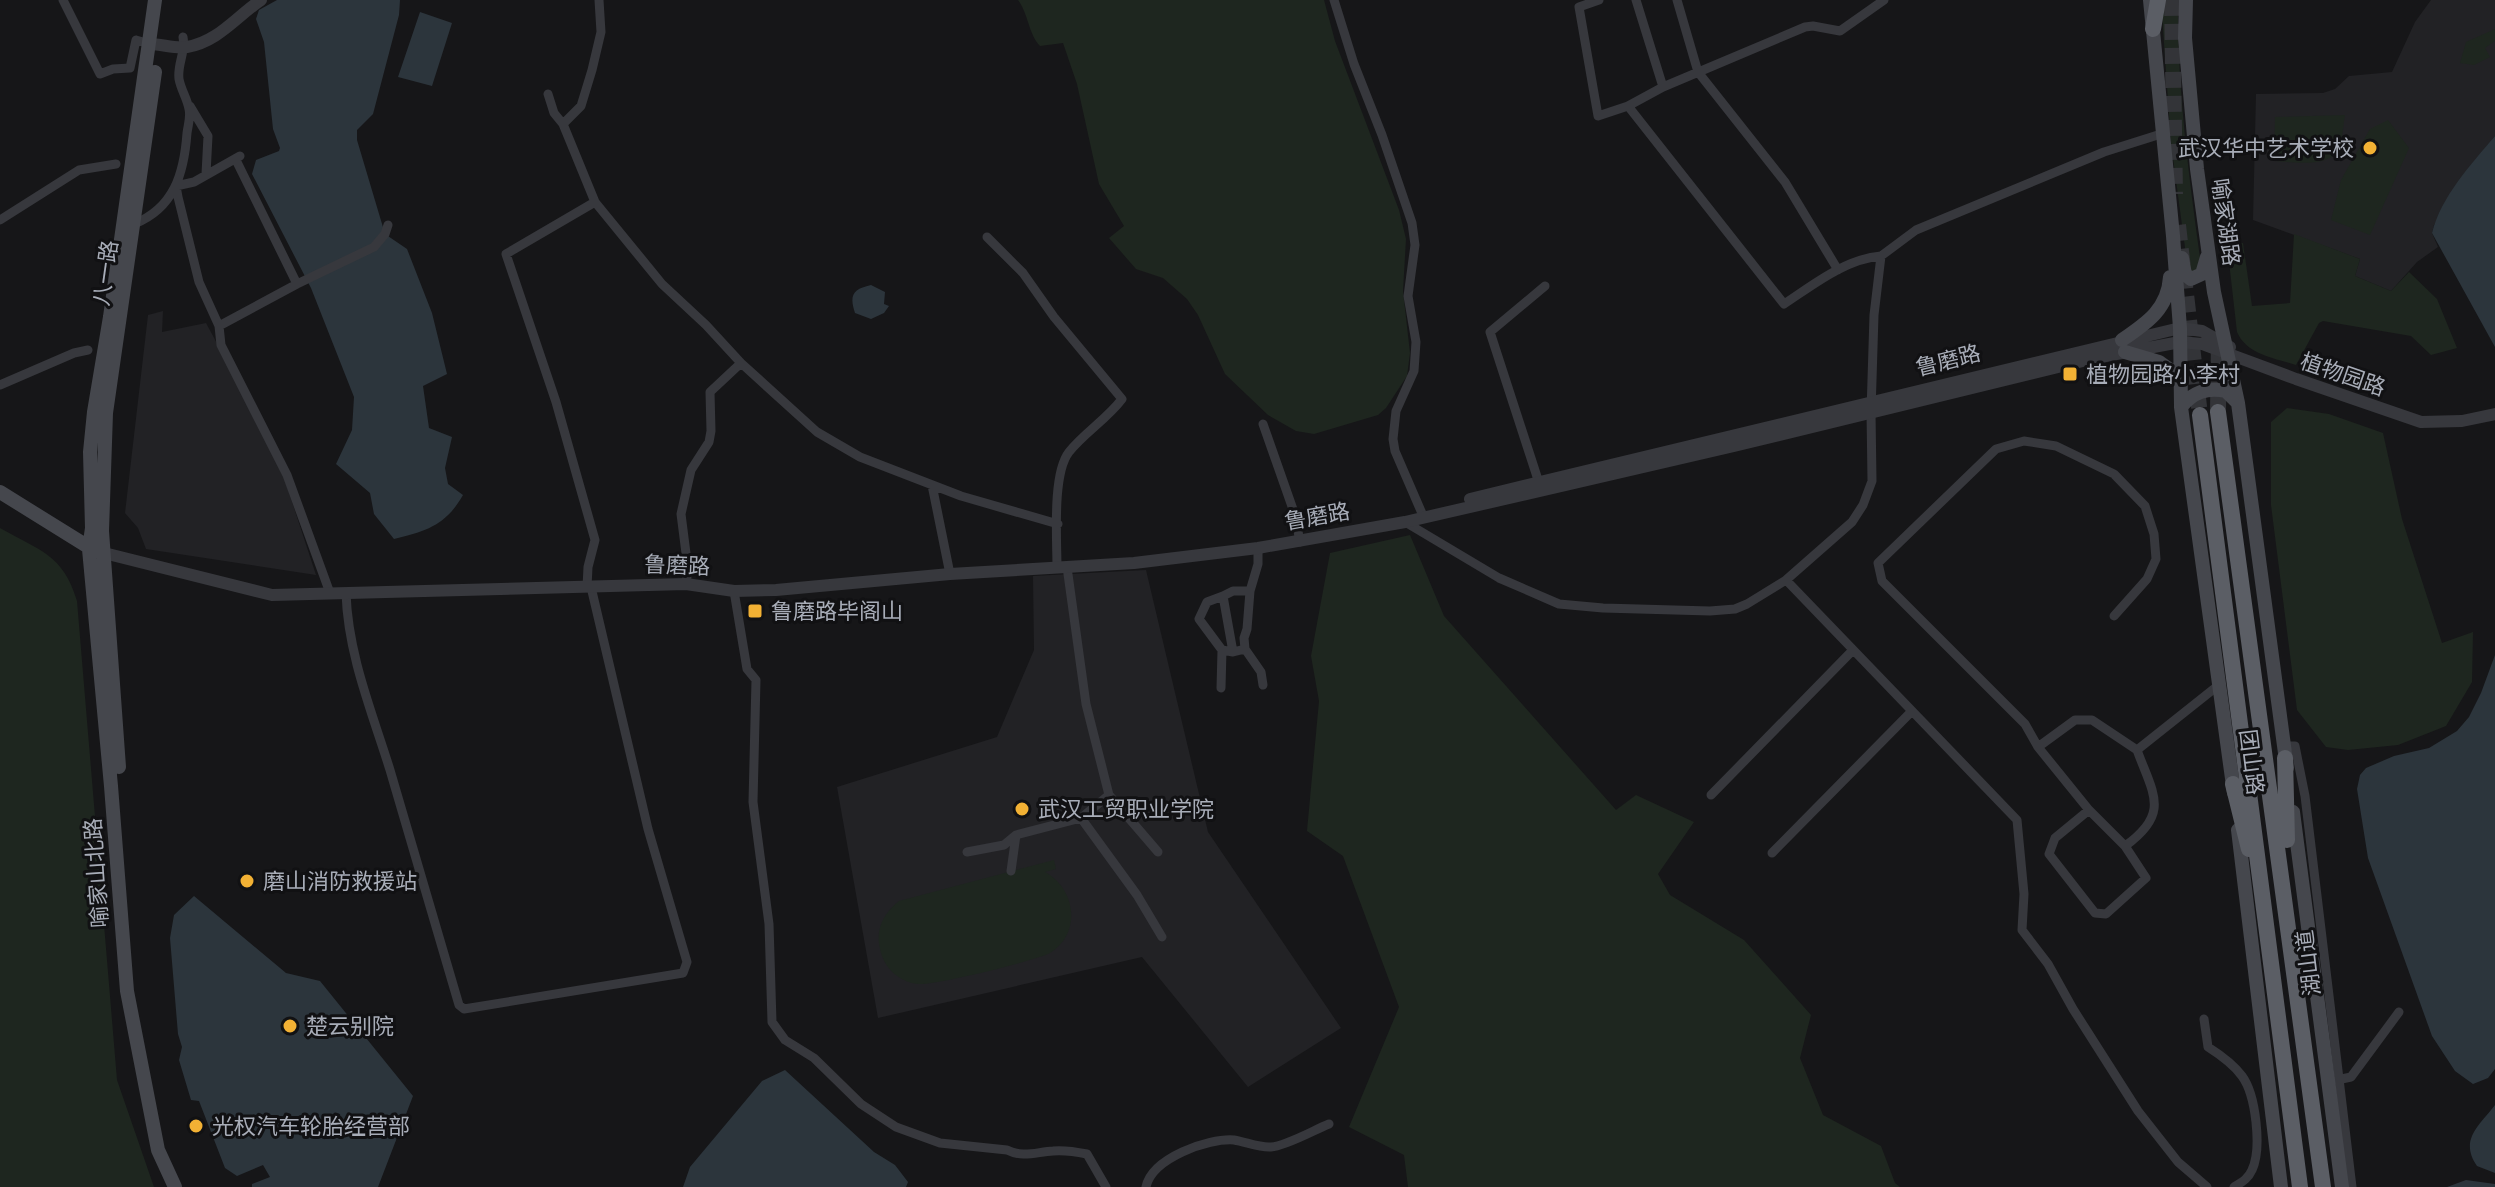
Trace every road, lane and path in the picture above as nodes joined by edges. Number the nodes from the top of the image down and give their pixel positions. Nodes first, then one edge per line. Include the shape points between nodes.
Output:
1 (63, 0) edge
2 (155, 0) edge
3 (165, 0) edge
4 (261, 0) edge
5 (599, 0) edge
6 (1334, 0) edge
7 (1599, 0) edge
8 (1636, 0) edge
9 (1677, 0) edge
10 (1884, 0) edge
11 (2150, 0) edge
12 (2158, 0) edge
13 (2186, 0) edge
14 (157, 22) junction
15 (2153, 29) junction
16 (184, 42) junction
17 (154, 44) junction
18 (1698, 72) junction
19 (1663, 87) junction
20 (548, 94) dead end
21 (189, 104) junction
22 (1628, 106) junction
23 (563, 124) junction
24 (2161, 134) junction
25 (116, 164) dead end
26 (206, 174) junction
27 (176, 186) junction
28 (595, 202) junction
29 (0, 220) edge
30 (134, 224) junction
31 (388, 225) dead end
32 (2173, 236) junction
33 (987, 237) dead end
34 (2208, 253) junction
35 (1881, 256) junction
36 (1838, 270) junction
37 (297, 284) junction
38 (1545, 286) dead end
39 (219, 326) junction
40 (2180, 335) junction
41 (2124, 346) junction
42 (2226, 349) junction
43 (88, 350) dead end
44 (741, 363) junction
45 (2180, 377) junction
46 (0, 385) edge
47 (2238, 403) junction
48 (1871, 407) junction
49 (2181, 407) junction
50 (2218, 412) tunnel mouth
51 (2495, 414) edge
52 (2200, 415) tunnel mouth
53 (1263, 424) dead end
54 (932, 485) junction
55 (1540, 486) junction
56 (0, 492) edge
57 (1423, 514) junction
58 (1405, 522) junction
59 (1058, 524) junction
60 (1371, 528) junction
61 (1300, 542) junction
62 (1258, 548) junction
63 (89, 549) junction
64 (104, 553) junction
65 (1062, 567) junction
66 (950, 574) junction
67 (1786, 580) junction
68 (686, 584) junction
69 (589, 587) junction
70 (734, 591) junction
71 (1250, 591) junction
72 (330, 593) junction
73 (346, 593) junction
74 (1223, 596) junction
75 (2114, 616) dead end
76 (1245, 649) junction
77 (1222, 650) junction
78 (1853, 650) junction
79 (1233, 652) junction
80 (2220, 684) junction
81 (1263, 685) dead end
82 (1221, 688) dead end
83 (1912, 711) junction
84 (2038, 747) junction
85 (2137, 750) junction
86 (2285, 752) junction
87 (2233, 784) junction
88 (1109, 795) junction
89 (1711, 795) dead end
90 (2089, 810) junction
91 (1081, 818) junction
92 (1016, 835) junction
93 (2125, 846) junction
94 (967, 852) dead end
95 (1158, 852) dead end
96 (1772, 853) dead end
97 (1011, 871) dead end
98 (2268, 925) junction
99 (2290, 927) junction
100 (1162, 937) dead end
101 (2399, 1012) dead end
102 (2204, 1019) dead end
103 (2335, 1081) junction
104 (1329, 1124) dead end
105 (175, 1187) edge
106 (185, 1187) edge
107 (1106, 1187) edge
108 (1146, 1187) edge
109 (2207, 1187) edge
110 (2234, 1187) edge
111 (2281, 1187) edge
112 (2300, 1187) edge
113 (2323, 1187) edge
114 (2342, 1187) edge
115 (2352, 1187) edge

1 - 17 street via 100,74 130,68 136,40
2 - 14 main road, 八一路
3 - 14 main road, 八一路
4 - 16 street via 220,33
5 - 23 street via 601,32 592,70 581,106
6 - 57 street via 1412,223 1415,245 1408,296 1416,342 1414,371 1396,411 1393,439
7 - 22 street via 1579,7 1598,116
8 - 19 street
9 - 18 street
10 - 18 street via 1840,31 1805,27
11 - 15 main road
12 - 15 highway
13 - 34 main road, 喻家湖路 via 2185,38
14 - 17 main road, 八一路
15 - 24 main road
16 - 17 street
16 - 21 street via 179,77
17 - 30 main road, 八一路
17 - 63 main road, 八一路 via 94,412
18 - 19 street
18 - 36 street via 1785,182
19 - 22 street
20 - 23 street
21 - 26 street via 208,136
21 - 27 street
22 - 36 street via 1784,304
23 - 28 street
24 - 32 main road
24 - 35 street via 2104,152 1916,230
25 - 29 street via 79,170
26 - 27 street
26 - 37 street via 238,158
27 - 30 street via 163,206
27 - 39 street via 199,282
28 - 44 street via 662,284
28 - 69 street via 506,254 595,540
30 - 64 main road, 八一路 via 106,413
31 - 37 street via 374,247
32 - 34 main road via 2180,242 2188,278 2202,274
32 - 40 main road
32 - 41 main road via 2168,243 2167,299
33 - 59 street via 1023,273 1122,399 1069,452 1061,474
34 - 42 main road, 喻家湖路
35 - 36 street
35 - 48 street
37 - 39 street
38 - 55 street via 1490,332
39 - 72 street via 221,345 287,475
40 - 41 street, 鲁磨路
40 - 42 street, 植物园路
40 - 45 main road, 团山路
41 - 45 main road
41 - 48 street, 鲁磨路
42 - 47 main road, 团山路
42 - 51 street, 植物园路 via 2421,422
43 - 46 street
44 - 54 street via 817,432 860,457
44 - 68 street via 710,392 709,442 691,470 681,514
45 - 49 main road, 团山路
47 - 49 main road via 2226,391 2208,389 2193,394
47 - 86 main road, 团山路
48 - 55 street, 鲁磨路
48 - 67 street via 1872,481 1863,505 1852,522
49 - 80 main road, 团山路
50 - 99 highway, 团山路
52 - 98 highway, 团山路
53 - 61 street
54 - 59 street
54 - 66 street
55 - 57 street, 鲁磨路
56 - 63 main road, 鲁磨路
57 - 58 street, 鲁磨路
57 - 60 street, 鲁磨路
58 - 60 street, 鲁磨路
58 - 67 street via 1499,578 1559,604 1735,609
59 - 65 street
60 - 61 street, 鲁磨路
61 - 62 street, 鲁磨路
62 - 65 street, 鲁磨路
62 - 71 street
63 - 64 main road, 鲁磨路
63 - 105 main road, 喻家山北路 via 127,991 158,1150
64 - 72 street, 鲁磨路 via 272,595
64 - 106 main road, 喻家山北路 via 136,989 166,1148
65 - 66 street, 鲁磨路
65 - 88 street via 1086,704
66 - 70 street, 鲁磨路
67 - 78 street
68 - 69 street, 鲁磨路
68 - 70 street, 鲁磨路
69 - 73 street, 鲁磨路
69 - 73 street via 648,829 687,962 683,973 464,1009 363,688 347,623
70 - 107 street via 747,669 756,680 753,802 769,924 771,1014 777,1031 861,1104 896,1127 940,1143 1014,1154 1087,1154
71 - 74 street
71 - 76 street
72 - 73 street, 鲁磨路
74 - 77 street via 1207,602 1199,619
74 - 79 street
75 - 84 street via 2147,579 2156,559 2145,506 2114,474 2056,446 2024,441 1996,449 1878,563 1882,581 2025,724
76 - 79 street
76 - 81 street via 1261,672
77 - 79 street
77 - 82 street
78 - 83 street
78 - 89 street
80 - 85 street
80 - 87 main road, 团山路
83 - 96 street
83 - 109 street via 2017,820 2022,930 2138,1111 2178,1162
84 - 85 street via 2075,720 2092,720
84 - 90 street
85 - 93 street via 2156,805 2149,823
86 - 99 highway via 2286,830 2297,917
86 - 103 main road, 团山路
87 - 98 highway
87 - 111 main road, 团山路
88 - 91 street
88 - 95 street
90 - 93 street
90 - 93 street via 2055,838 2049,854 2095,913 2106,914 2146,878
91 - 92 street
91 - 100 street
92 - 94 street via 1004,845
92 - 97 street
98 - 112 highway, 团山路
99 - 113 highway, 团山路
101 - 103 street via 2351,1077
102 - 110 street via 2208,1047 2243,1077 2255,1117 2253,1170
103 - 114 main road, 团山路
103 - 115 street
104 - 108 street via 1272,1147 1231,1140 1195,1147 1164,1161

